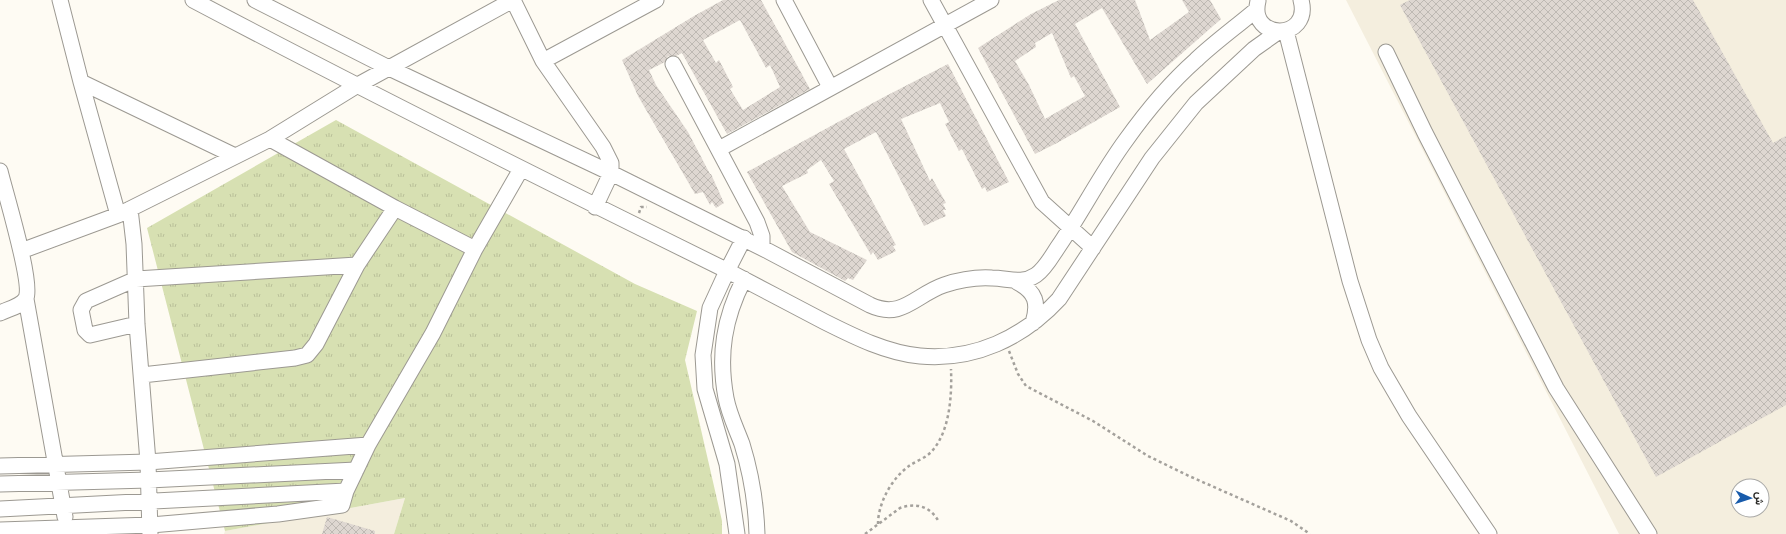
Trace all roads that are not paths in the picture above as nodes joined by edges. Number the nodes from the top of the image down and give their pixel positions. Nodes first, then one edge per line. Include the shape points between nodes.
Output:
1 (60, 0) edge
2 (193, 0) edge
3 (256, 0) edge
4 (513, 0) edge
5 (656, 0) edge
6 (784, 0) edge
7 (931, 0) edge
8 (991, 0) edge
9 (1304, 2) edge
10 (1257, 5) edge
11 (945, 26) junction
12 (1282, 31) junction
13 (1386, 52) dead end
14 (543, 61) junction
15 (673, 64) dead end
16 (389, 68) junction
17 (81, 82) junction
18 (356, 86) junction
19 (830, 87) junction
20 (270, 139) junction
21 (719, 149) junction
22 (235, 156) junction
23 (521, 169) junction
24 (0, 172) edge
25 (611, 172) junction
26 (595, 206) junction
27 (395, 208) junction
28 (124, 212) junction
29 (1070, 229) junction
30 (744, 238) junction
31 (762, 248) junction
32 (1093, 248) junction
33 (476, 249) junction
34 (21, 251) junction
35 (357, 265) junction
36 (727, 271) junction
37 (136, 279) junction
38 (744, 279) junction
39 (1017, 282) junction
40 (26, 299) junction
41 (0, 313) edge
42 (1032, 323) junction
43 (137, 324) junction
44 (142, 375) junction
45 (368, 445) junction
46 (148, 462) junction
47 (56, 465) junction
48 (0, 466) edge
49 (356, 470) junction
50 (149, 480) junction
51 (59, 482) junction
52 (0, 484) edge
53 (346, 491) junction
54 (150, 501) junction
55 (63, 507) junction
56 (0, 509) edge
57 (151, 529) edge
58 (0, 530) edge
59 (67, 531) edge
60 (84, 531) edge
61 (737, 534) edge
62 (757, 534) edge
63 (1489, 534) edge
64 (1649, 534) edge

1 - 17 street
2 - 18 street
3 - 16 street
4 - 14 street
4 - 16 street
5 - 14 street
6 - 19 street
7 - 11 street
8 - 11 street
9 - 12 street via 1299,22
10 - 12 street via 1258,18 1263,25 1270,30
10 - 29 street via 1196,60 1163,95 1126,140
11 - 19 street
11 - 29 street via 1034,190 1042,202
12 - 32 street via 1254,49 1196,103 1152,158
12 - 63 street via 1350,281 1369,340 1381,368 1409,416
13 - 64 street via 1556,388
14 - 25 street via 603,147 611,163
15 - 21 street
16 - 18 street
16 - 25 street
17 - 22 street
17 - 28 street
18 - 20 street
18 - 23 street
19 - 21 street
20 - 22 street
20 - 27 street
21 - 31 street via 758,222
22 - 28 street
23 - 26 street
23 - 33 street
24 - 34 street
25 - 26 street
25 - 30 street
26 - 36 street
27 - 33 street
27 - 35 street
28 - 34 street
28 - 37 street
29 - 32 street
29 - 39 street via 1037,275
30 - 31 street
30 - 36 street
31 - 39 street via 880,309 899,309 943,286 967,279 992,278
32 - 42 street via 1058,299
33 - 45 street via 433,333
34 - 40 street via 28,289
35 - 37 street
35 - 44 street via 316,344 307,355
36 - 38 street
36 - 61 street via 710,308 704,338 704,372 710,412 721,439 727,464
37 - 43 street
37 - 43 street via 86,301 80,312 85,330 90,335
38 - 42 street via 861,340 918,356 972,353 1005,340
38 - 62 street via 727,318 723,364 726,398 751,479
39 - 42 street via 1028,288 1035,299 1036,311
40 - 41 street
40 - 47 street
43 - 44 street
44 - 46 street
45 - 46 street
45 - 49 street
46 - 47 street
46 - 50 street
47 - 48 street
47 - 51 street
49 - 50 street
49 - 53 street
50 - 51 street
50 - 54 street
51 - 52 street
51 - 55 street
53 - 54 street
53 - 57 street via 342,505 333,507
54 - 55 street
54 - 57 street
55 - 56 street
55 - 59 street
57 - 60 street
58 - 59 street
59 - 60 street

